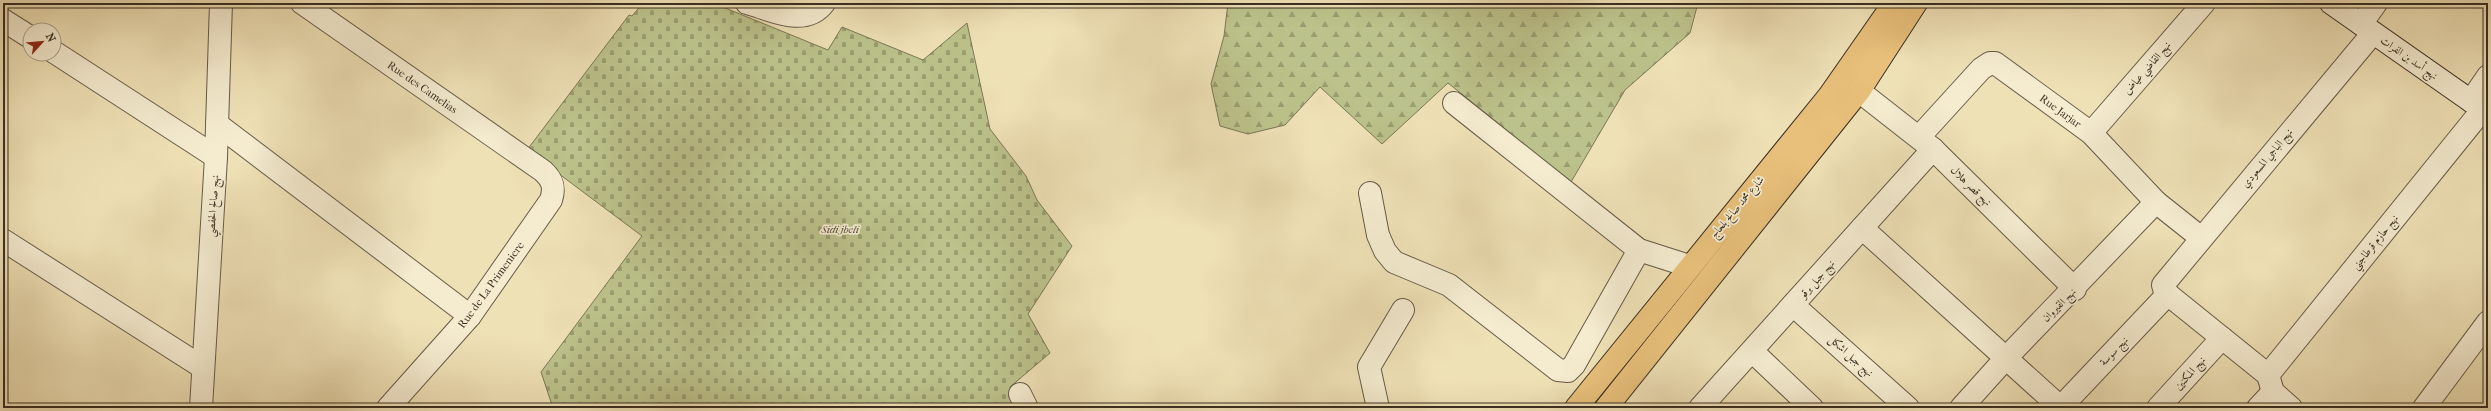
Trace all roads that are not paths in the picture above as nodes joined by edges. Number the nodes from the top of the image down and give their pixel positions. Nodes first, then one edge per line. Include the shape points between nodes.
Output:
1 (221, 3) edge
2 (302, 3) edge
3 (747, 3) edge
4 (824, 3) edge
5 (1894, 3) edge
6 (1916, 3) edge
7 (2204, 3) edge
8 (2331, 3) edge
9 (2376, 3) edge
10 (3, 20) edge
11 (2367, 28) junction
12 (22, 32) edge
13 (62, 57) edge
14 (2488, 76) edge
15 (1859, 91) junction
16 (1454, 102) dead end
17 (2481, 108) edge
18 (217, 124) junction
19 (2091, 133) junction
20 (1926, 143) junction
21 (216, 157) junction
22 (543, 171) joint
23 (1370, 193) dead end
24 (2156, 202) junction
25 (1862, 228) junction
26 (2200, 237) junction
27 (3, 240) edge
28 (1639, 250) junction
29 (1689, 266) junction
30 (2075, 288) junction
31 (2165, 289) junction
32 (1794, 305) junction
33 (1403, 310) dead end
34 (470, 316) junction
35 (2488, 322) edge
36 (2222, 338) junction
37 (1752, 351) junction
38 (2006, 358) junction
39 (202, 367) junction
40 (2270, 384) junction
41 (204, 407) edge
42 (388, 408) edge
43 (1378, 408) edge
44 (1576, 408) edge
45 (1606, 408) edge
46 (1700, 408) edge
47 (1812, 408) edge
48 (1908, 408) edge
49 (1961, 408) edge
50 (2060, 408) edge
51 (2158, 408) edge
52 (2258, 408) edge
53 (2291, 408) edge
54 (2424, 408) edge

1 - 18 street, نهج صالح الحفصي
2 - 22 street, Rue des Camelias
3 - 4 street via 804,17 813,14
5 - 29 main road, شارع محمد صالح بلحاج via 1829,96
6 - 15 main road, شارع محمد صالح بلحاج
7 - 19 street, نهج القاضي عياض
8 - 11 street, نهج أسد بن الفرات
9 - 11 street, نهج الباجي المسعودي
10 - 12 street
11 - 17 street, نهج أسد بن الفرات
11 - 26 street, نهج الباجي المسعودي
13 - 21 street
14 - 17 street, نهج حازم قرطاجني
15 - 20 street, نهج قصر هلال
15 - 45 main road, شارع محمد صالح بلحاج
16 - 28 street
17 - 40 street, نهج حازم قرطاجني
18 - 21 street, نهج صالح الحفصي
18 - 34 street
19 - 20 street, Rue Jarjar via 1995,63 1990,63 1981,69
19 - 24 street, Rue Jarjar
20 - 25 street, نهج جبل برقو
20 - 30 street, نهج قصر هلال
21 - 39 street, نهج صالح الحفصي
22 - 34 street, Rue de La Primeniere via 552,183 554,193 551,200
23 - 28 street via 1378,235 1385,251 1394,262 1449,285 1558,370 1568,371 1574,365
24 - 26 street, Rue Jarjar
24 - 30 street, نهج القيروان
25 - 32 street, نهج جبل برقو
25 - 38 street
26 - 31 street, نهج الباجي المسعودي
27 - 39 street
28 - 29 street
29 - 44 main road, شارع محمد صالح بلحاج
30 - 38 street, نهج القيروان
31 - 36 street
31 - 50 street, نهج سوسة
32 - 37 street, نهج جبل برقو
32 - 48 street, نهج جبل اشكل
33 - 43 street via 1369,367
34 - 42 street, Rue de La Primeniere
35 - 54 street
36 - 40 street
36 - 51 street, نهج المكنين
37 - 46 street, نهج جبل برقو
37 - 47 street
38 - 49 street, نهج القيروان
38 - 50 street
39 - 41 street, نهج صالح الحفصي
40 - 52 street, نهج حازم قرطاجني
40 - 53 street

